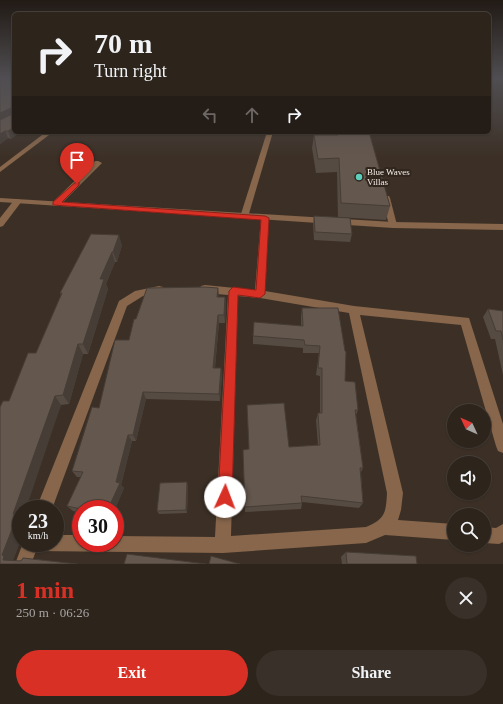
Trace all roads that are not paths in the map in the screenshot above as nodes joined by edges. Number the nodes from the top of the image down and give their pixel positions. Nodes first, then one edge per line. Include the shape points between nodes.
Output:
1 (47, 134) edge
2 (269, 134) edge
3 (98, 163) dead end
4 (0, 170) edge
5 (384, 191) edge
6 (0, 200) edge
7 (18, 201) junction
8 (56, 204) junction
9 (244, 217) junction
10 (265, 218) junction
11 (0, 224) edge
12 (393, 225) junction
13 (503, 227) edge
14 (190, 289) edge
15 (167, 290) edge
16 (233, 291) junction
17 (260, 294) junction
18 (354, 310) junction
19 (503, 446) edge
20 (47, 500) edge
21 (385, 527) junction
22 (447, 531) edge
23 (503, 532) edge
24 (491, 535) edge
25 (64, 543) edge
26 (223, 545) junction
27 (28, 552) edge
28 (23, 564) edge

1 - 4 street
2 - 9 street
3 - 8 street
5 - 12 street
6 - 7 street
7 - 8 street
7 - 11 street
8 - 9 street
9 - 10 street
10 - 12 street
10 - 17 street
12 - 13 street
14 - 16 street
15 - 20 street via 143,291 123,304
16 - 17 street
16 - 26 street
17 - 18 street
18 - 19 street via 465,321
18 - 21 street via 395,493 394,513
21 - 22 street
21 - 26 street via 366,535
23 - 24 street via 499,536
25 - 26 street
27 - 28 street

